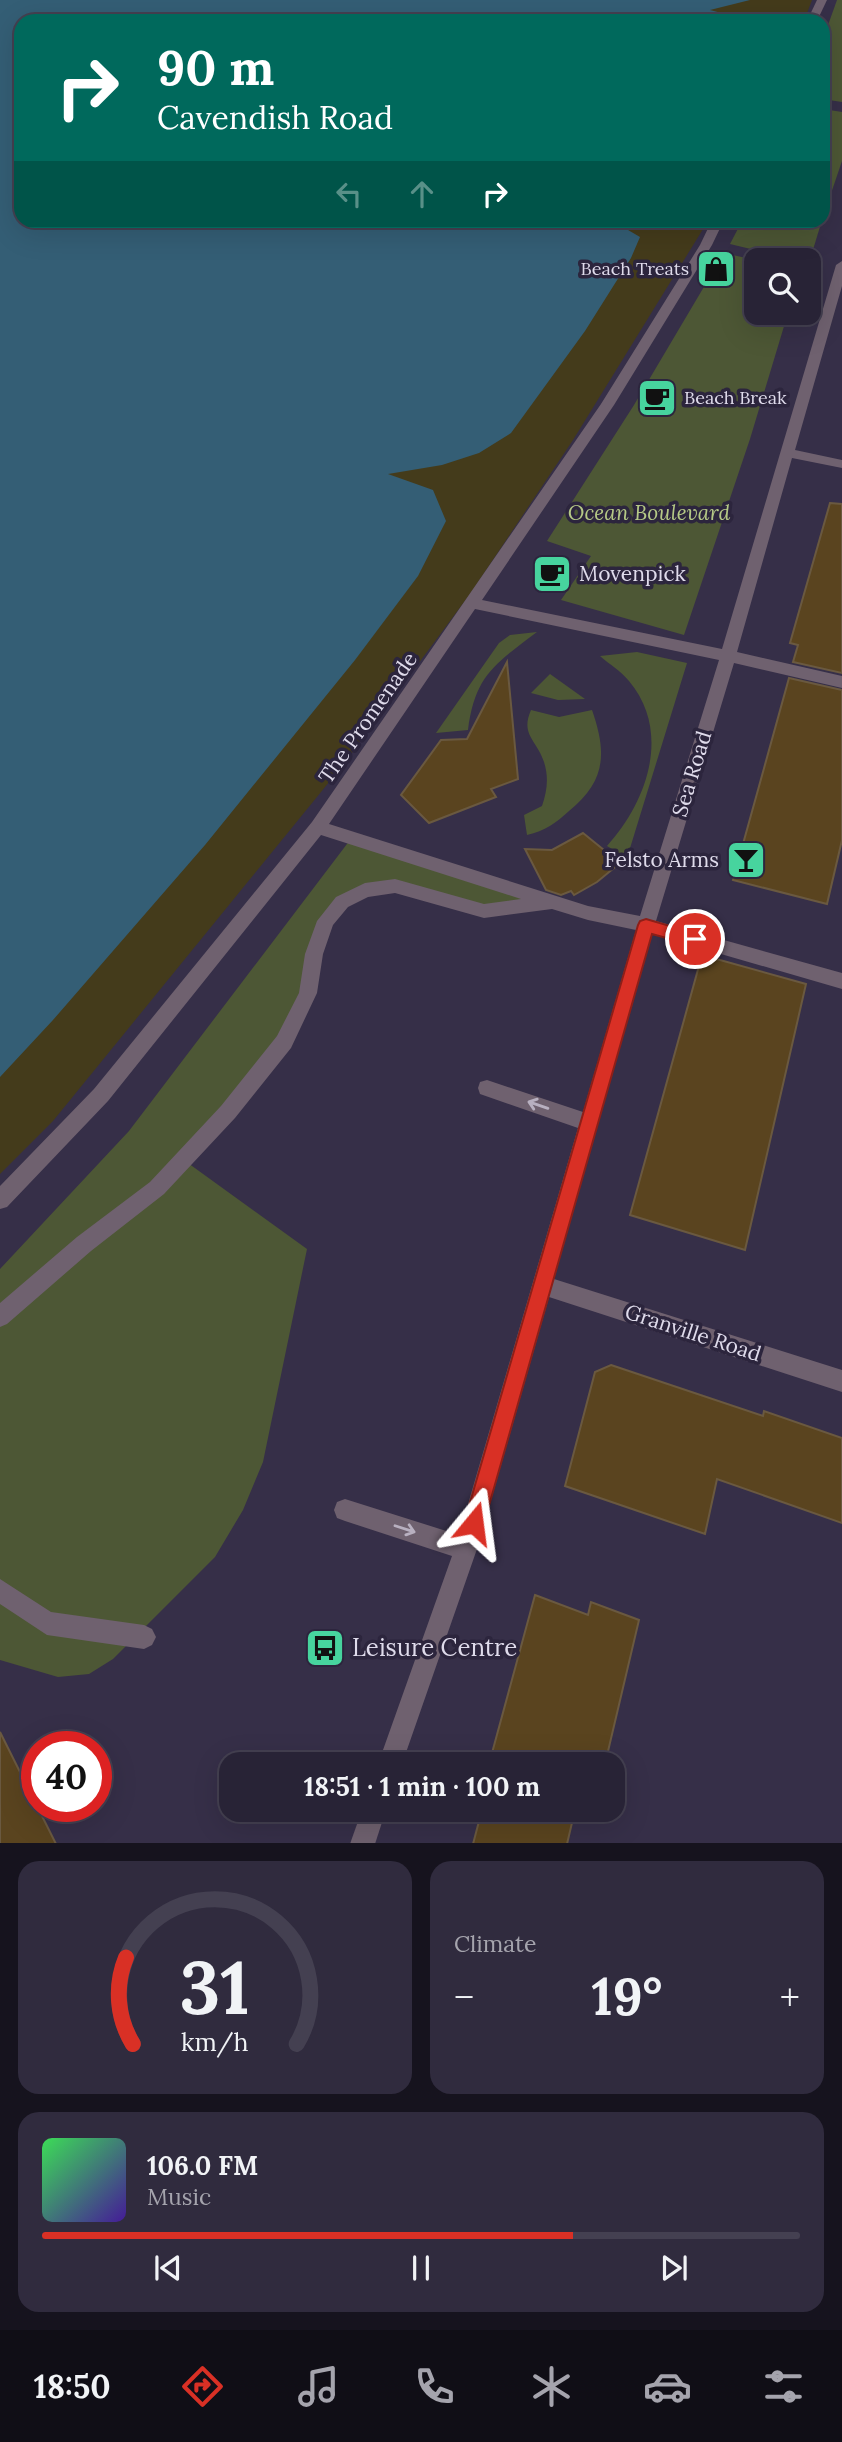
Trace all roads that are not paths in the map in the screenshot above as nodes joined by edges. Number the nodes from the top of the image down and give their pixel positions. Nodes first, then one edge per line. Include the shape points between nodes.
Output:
1 (714, 228) edge
2 (840, 275) edge
3 (788, 453) junction
4 (842, 464) edge
5 (473, 603) junction
6 (728, 656) junction
7 (842, 682) edge
8 (318, 827) junction
9 (555, 901) junction
10 (646, 925) junction
11 (842, 981) edge
12 (486, 1088) dead end
13 (590, 1123) junction
14 (0, 1200) edge
15 (543, 1284) junction
16 (0, 1317) edge
17 (842, 1381) edge
18 (345, 1510) dead end
19 (466, 1549) junction
20 (0, 1590) edge
21 (144, 1637) dead end
22 (394, 1752) edge
23 (370, 1822) edge
24 (362, 1843) edge

1 - 5 street, The Promenade via 607,405
2 - 3 street, Sea Road
3 - 4 street
3 - 6 street, Sea Road
5 - 6 street
5 - 8 street, The Promenade
6 - 7 street
6 - 10 street, Sea Road
8 - 9 street
8 - 14 street, The Promenade via 101,1095
9 - 10 street
9 - 16 street via 484,911 395,886 365,890 342,902 326,921 314,954 308,993 284,1042 228,1112 157,1188 83,1244
10 - 11 street
10 - 13 street, Sea Road
13 -> 12 street
13 - 15 street, Sea Road
15 - 17 street, Granville Road
15 - 19 street, Sea Road
18 -> 19 street
19 - 22 street, Sea Road
20 - 21 street via 47,1623
23 - 24 street

